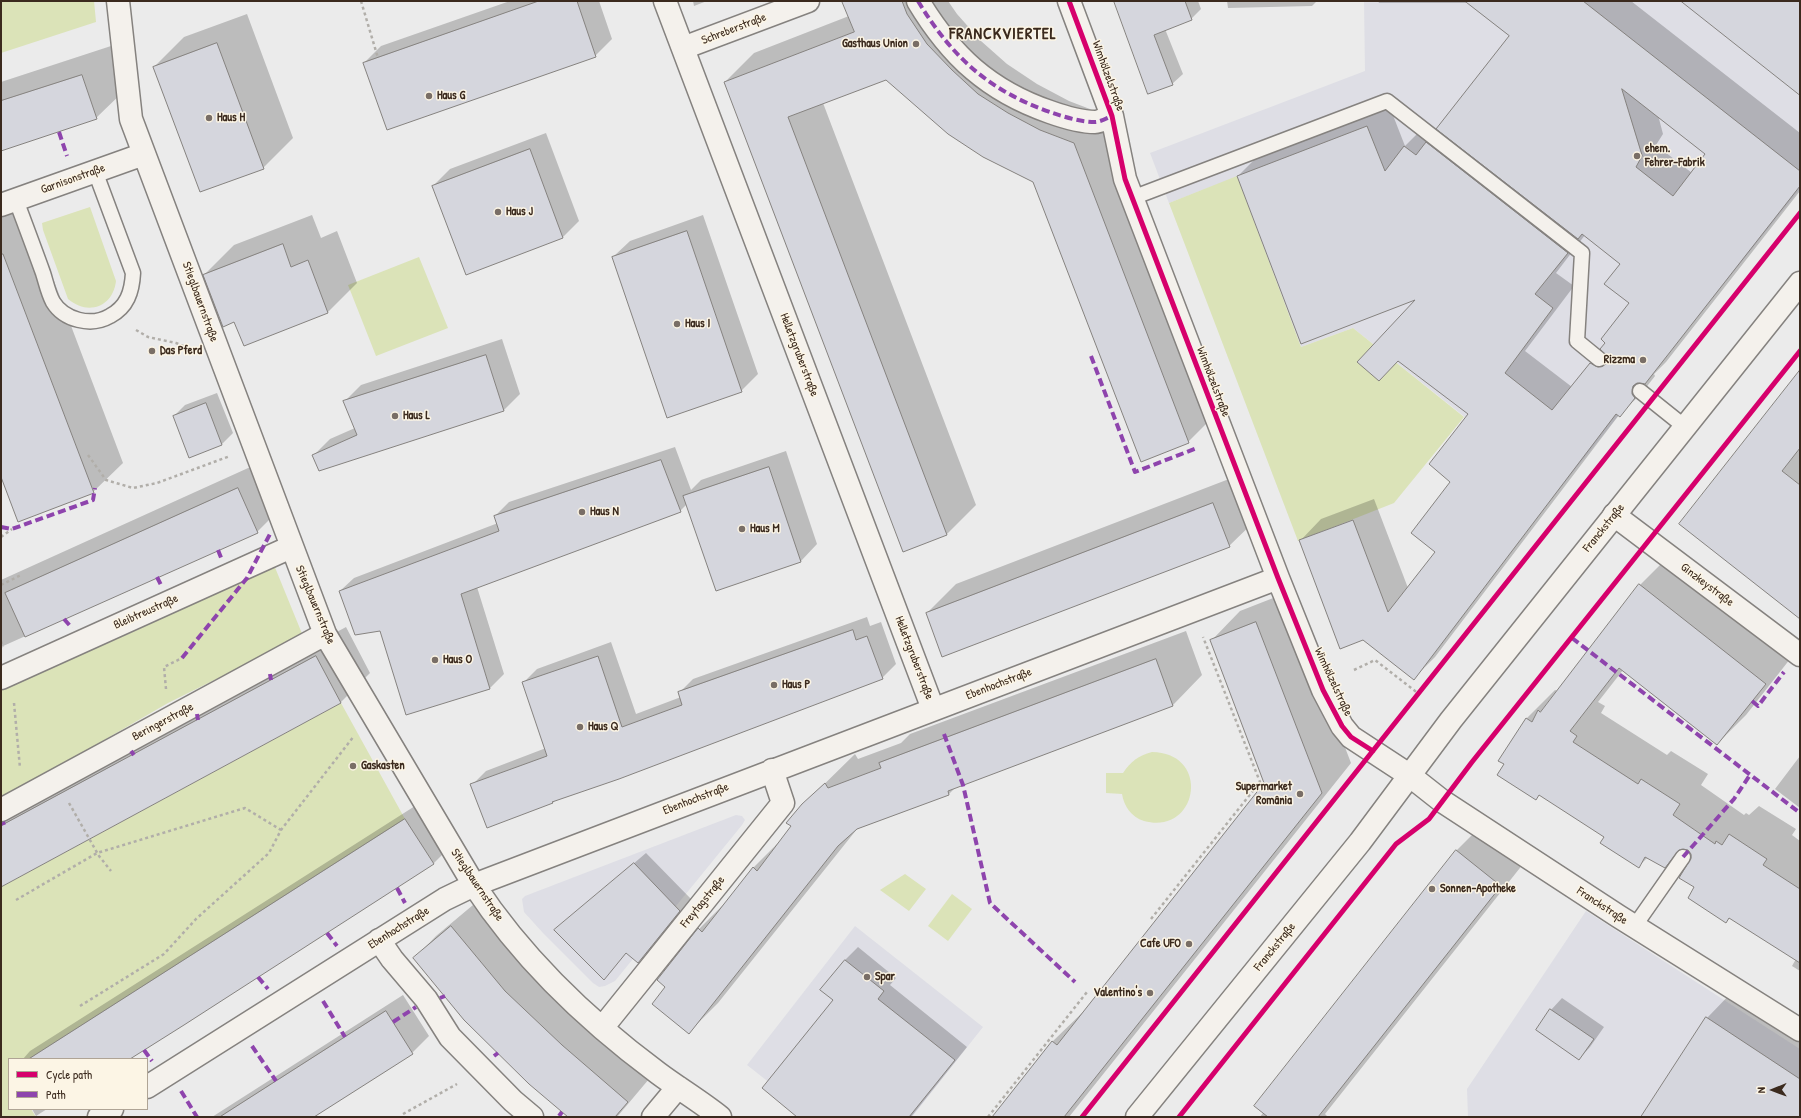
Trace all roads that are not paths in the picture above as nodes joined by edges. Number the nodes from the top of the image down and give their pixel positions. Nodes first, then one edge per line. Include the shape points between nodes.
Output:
1 (118, 1) edge
2 (665, 1) edge
3 (808, 1) edge
4 (918, 1) edge
5 (1069, 1) edge
6 (683, 48) junction
7 (1112, 116) junction
8 (144, 154) junction
9 (95, 171) junction
10 (1132, 198) junction
11 (9, 203) edge
12 (1800, 283) edge
13 (1599, 359) dead end
14 (1640, 391) dead end
15 (1685, 427) junction
16 (1614, 515) junction
17 (291, 547) junction
18 (1278, 578) junction
19 (325, 634) junction
20 (1800, 655) edge
21 (5, 676) edge
22 (933, 709) junction
23 (772, 770) junction
24 (1409, 775) junction
25 (1, 810) edge
26 (1683, 857) dead end
27 (474, 886) junction
28 (1634, 926) junction
29 (379, 940) junction
30 (602, 1028) junction
31 (1800, 1030) edge
32 (148, 1086) edge
33 (678, 1087) junction
34 (110, 1110) edge
35 (99, 1117) edge
36 (532, 1117) edge
37 (654, 1117) edge
38 (720, 1117) edge
39 (1137, 1117) edge

1 - 8 street, Stieglbauernstraße via 132,119
2 - 6 street, Helletzgruberstraße
3 - 6 street, Schreberstraße
4 - 7 street via 932,25 953,50 975,72 1002,90 1030,105 1063,116 1096,122
5 - 7 street, Wimhölzelstraße
6 - 22 street, Helletzgruberstraße
7 - 10 street, Wimhölzelstraße via 1124,179
8 - 9 street, Garnisonstraße
8 - 17 street, Stieglbauernstraße
9 - 11 street, Garnisonstraße
9 - 11 lane via 133,273 132,288 127,301 118,312 106,318 79,321 66,316 53,301
10 - 13 lane via 1387,101 1582,253 1577,341
10 - 18 street, Wimhölzelstraße
12 - 15 street, Franckstraße
14 - 15 lane
15 - 16 street, Franckstraße
16 - 20 street, Ginzkeystraße
16 - 24 street, Franckstraße
17 - 19 street, Stieglbauernstraße
17 - 21 street, Bleibtreustraße
18 - 22 street, Ebenhochstraße
18 - 24 street, Wimhölzelstraße via 1323,690 1342,726 1351,737
19 - 25 street, Beringerstraße
19 - 27 street, Stieglbauernstraße
22 - 23 street, Ebenhochstraße
23 - 27 street, Ebenhochstraße
23 - 30 street, Freytagstraße via 783,803
24 - 28 street, Franckstraße via 1442,801
24 - 39 street, Franckstraße via 1360,842
26 - 28 lane
27 - 29 street, Ebenhochstraße via 446,899
27 - 30 street, Stieglbauernstraße via 491,911 544,972
28 - 31 street, Franckstraße
29 - 32 street, Ebenhochstraße
29 - 36 street via 392,960 426,999 450,1037
30 - 33 street, Stieglbauernstraße
33 - 37 street
33 - 38 street, Stieglbauernstraße
34 - 35 street

